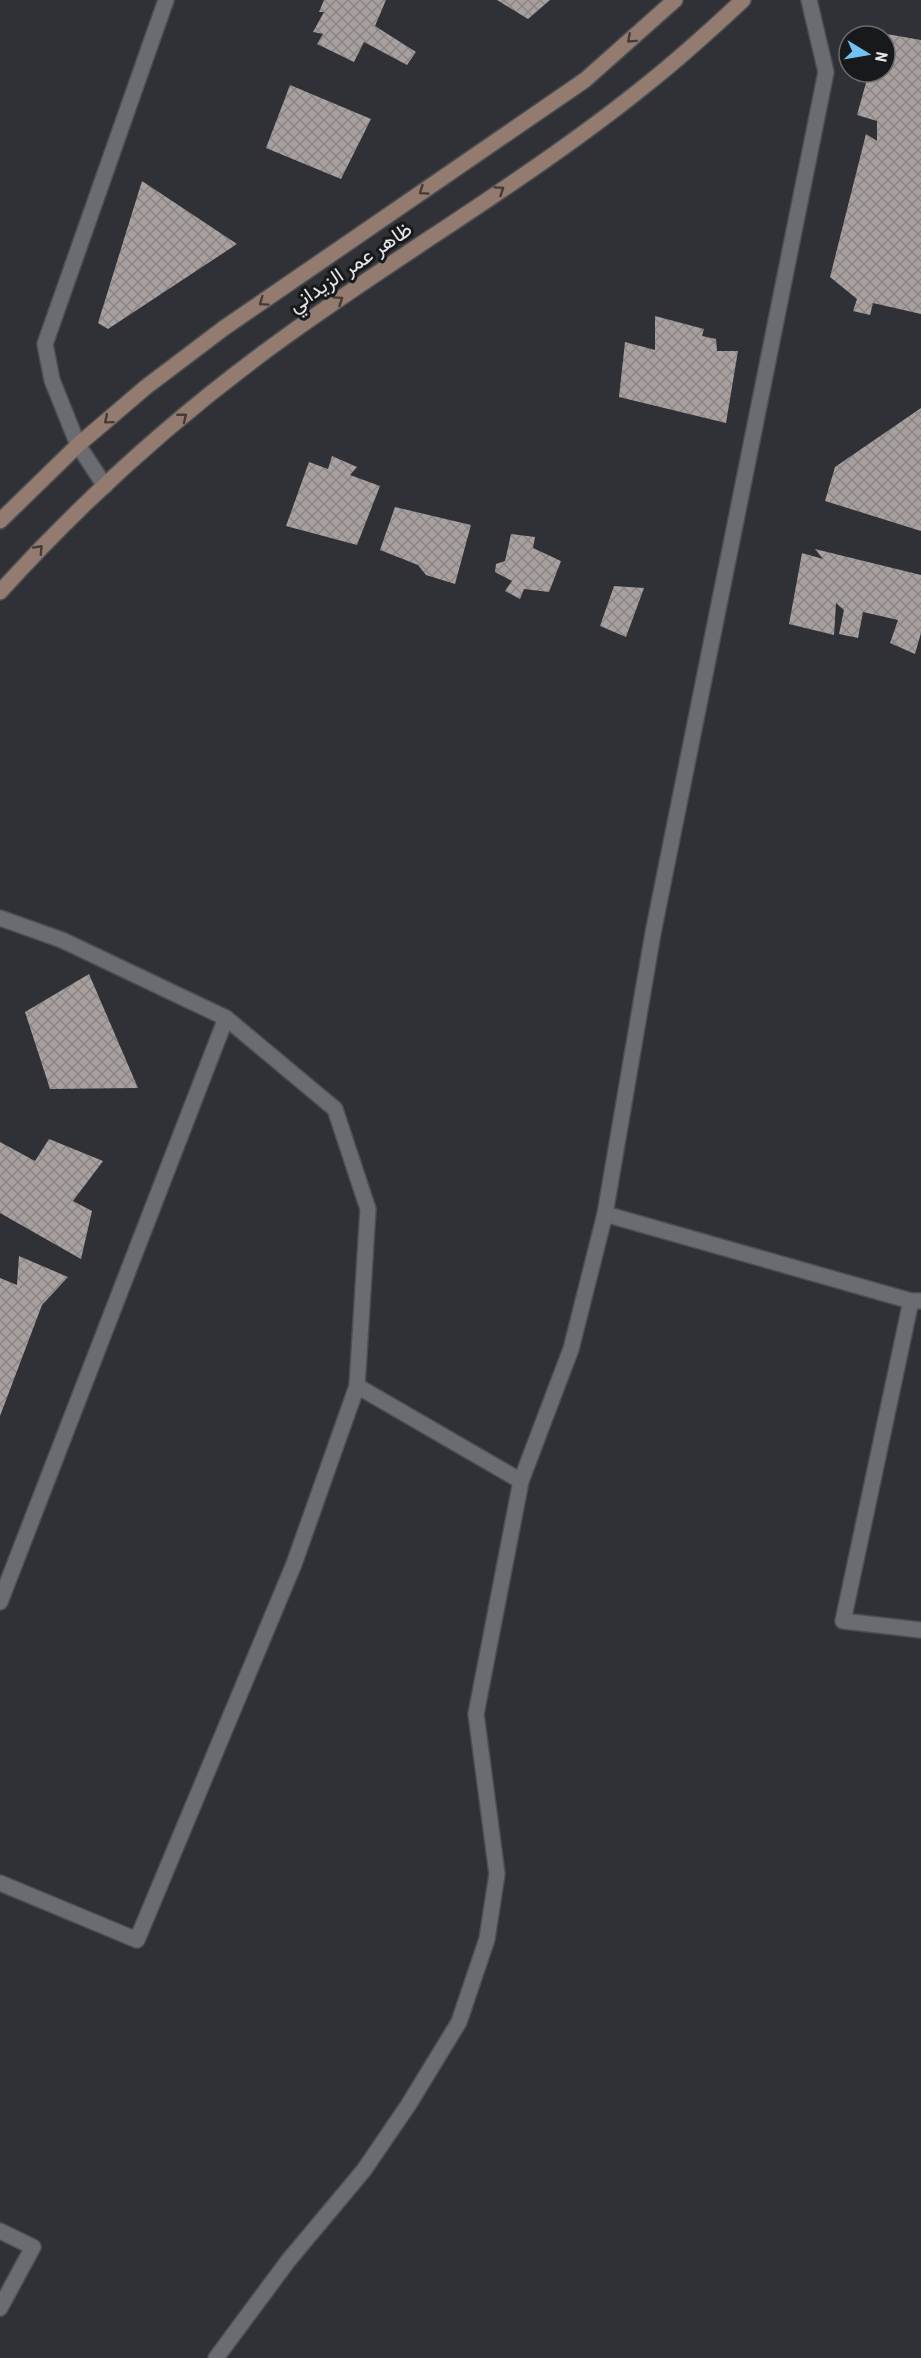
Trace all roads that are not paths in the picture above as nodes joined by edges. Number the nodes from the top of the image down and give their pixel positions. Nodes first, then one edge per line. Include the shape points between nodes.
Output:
1 (166, 0) edge
2 (675, 0) edge
3 (743, 0) edge
4 (809, 0) edge
5 (78, 445) junction
6 (105, 486) junction
7 (0, 521) edge
8 (0, 592) edge
9 (1, 919) edge
10 (226, 1018) junction
11 (605, 1214) junction
12 (916, 1301) edge
13 (357, 1386) junction
14 (521, 1481) junction
15 (0, 1602) edge
16 (921, 1630) edge
17 (0, 1883) edge
18 (0, 2231) edge
19 (0, 2308) edge
20 (216, 2358) edge

1 - 5 street via 45,344 52,380
2 -> 5 main road, ظاهر عمر الزيداني via 585,80 224,328
6 -> 3 main road, ظاهر عمر الزيداني via 163,434 284,338 580,135 645,86
4 - 11 street via 826,72 655,921
5 - 6 street
5 - 7 main road, ظاهر عمر الزيداني
8 -> 6 main road, ظاهر عمر الزيداني
9 - 10 street via 62,940
10 - 13 street via 335,1109 368,1209
10 - 15 street
11 - 12 street
11 - 14 street via 571,1349
12 - 16 street via 843,1621
13 - 14 street
13 - 17 street via 294,1563 137,1940
14 - 20 street via 476,1714 497,1874 488,1939 459,2022 409,2104 364,2170 288,2261
18 - 19 street via 33,2247

